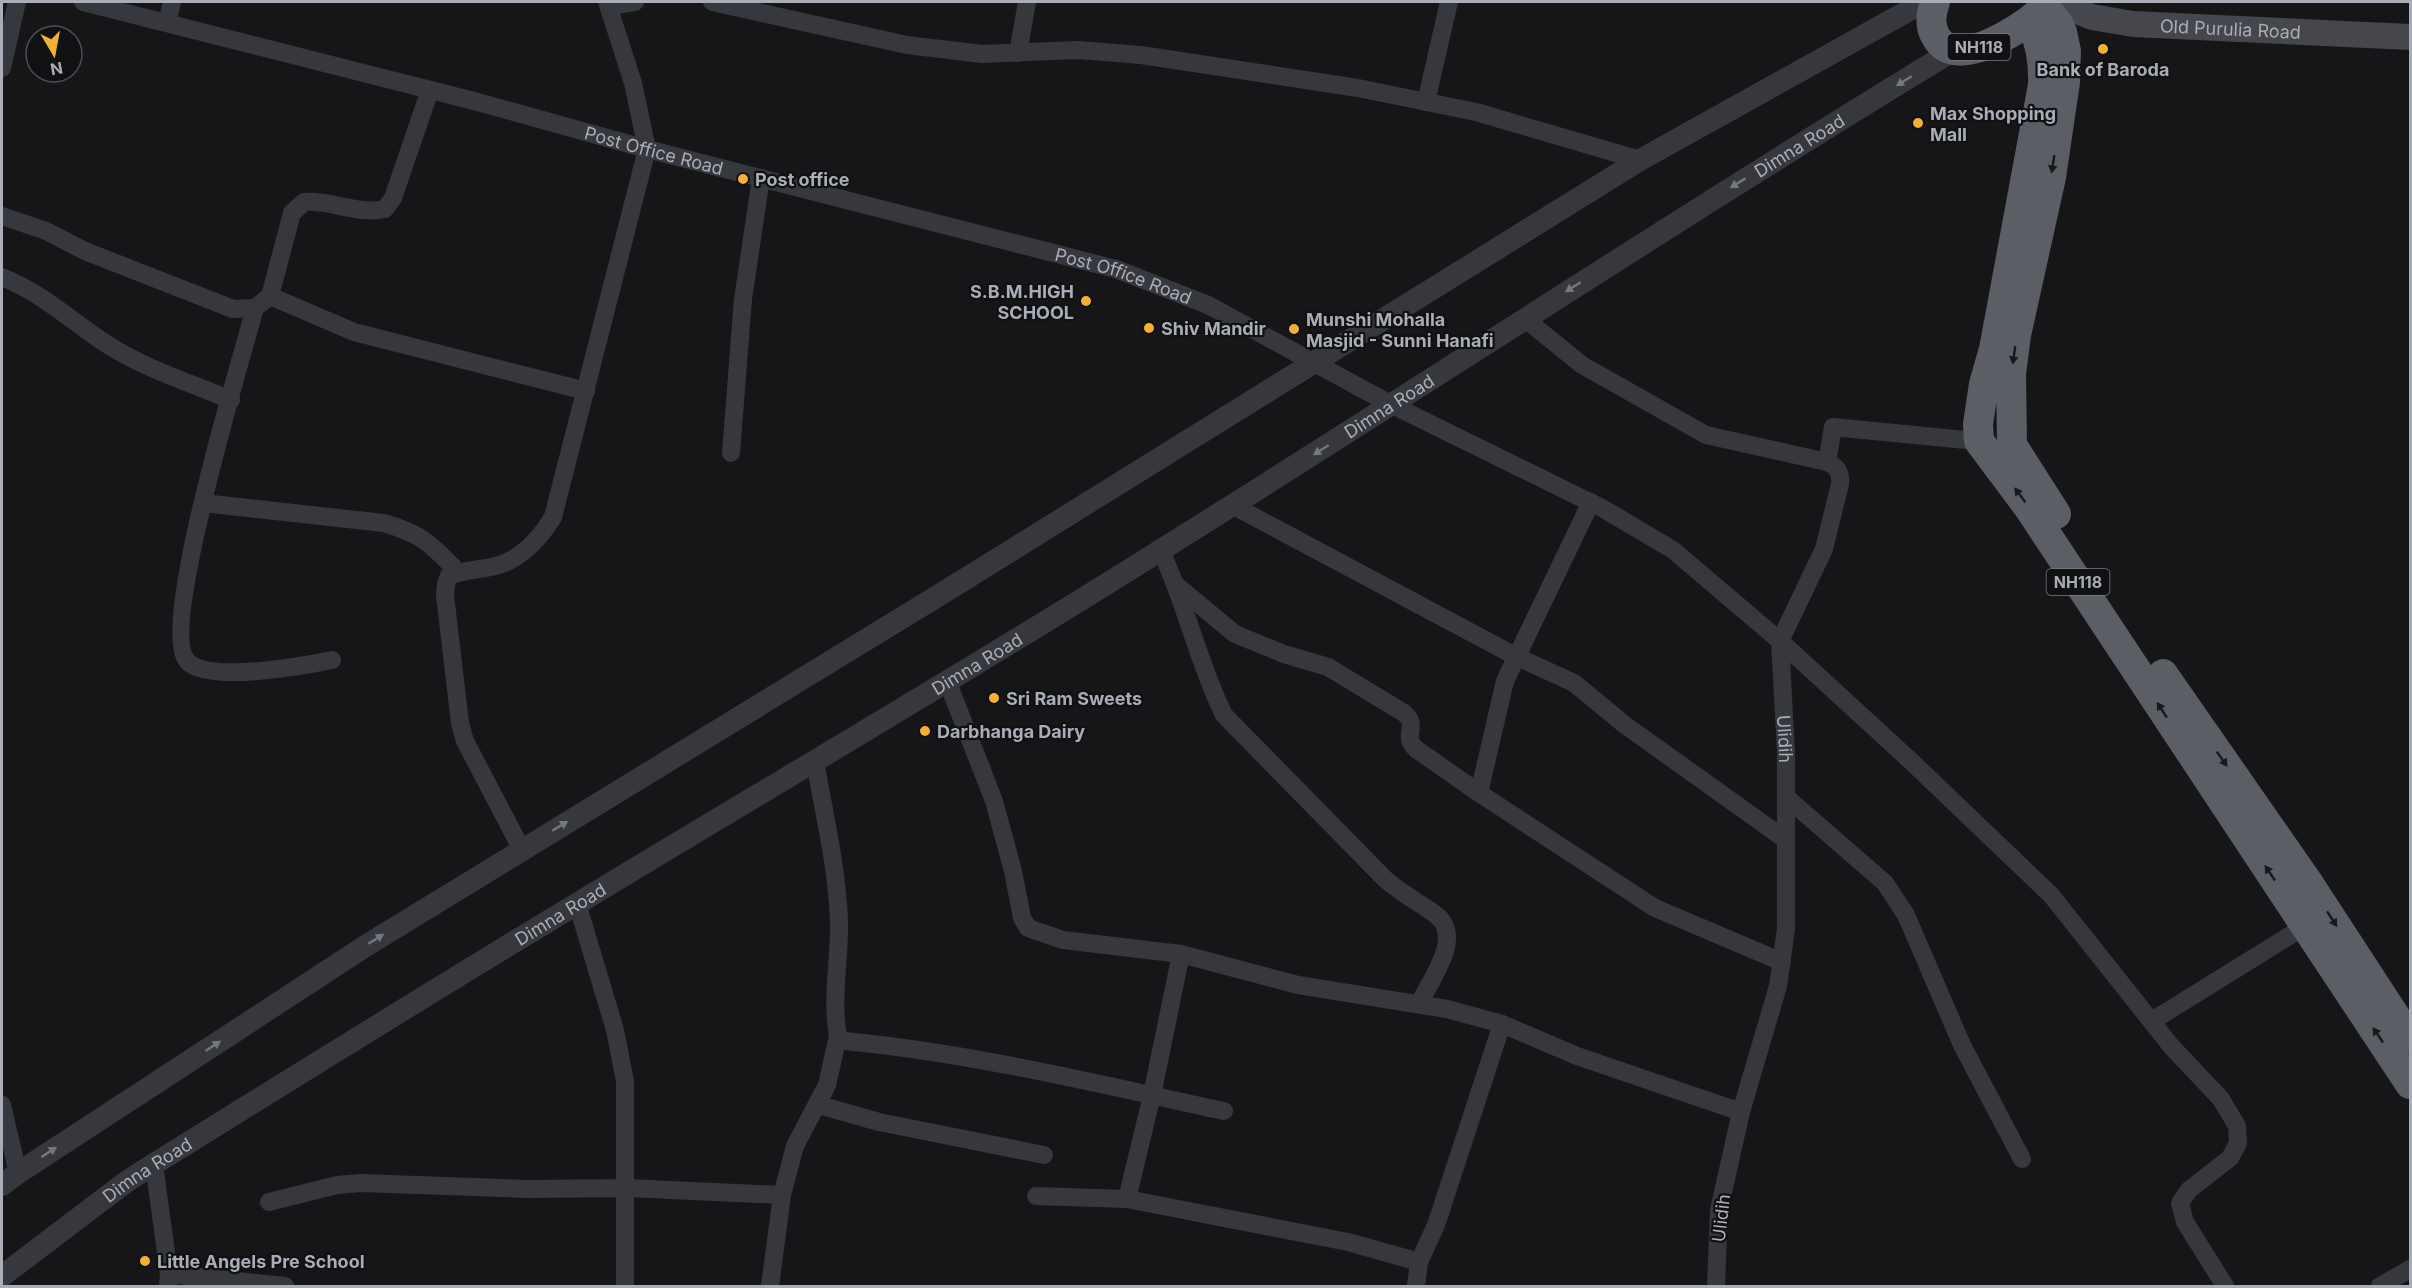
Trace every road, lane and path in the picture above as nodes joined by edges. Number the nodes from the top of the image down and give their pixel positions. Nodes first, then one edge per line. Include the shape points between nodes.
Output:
1 (17, 2) edge
2 (83, 2) edge
3 (172, 2) edge
4 (635, 2) edge
5 (712, 2) edge
6 (1027, 2) edge
7 (1449, 2) edge
8 (1924, 2) edge
9 (1935, 2) edge
10 (608, 4) edge
11 (2045, 8) edge
12 (167, 22) junction
13 (2410, 37) edge
14 (1954, 50) junction
15 (1018, 53) junction
16 (2, 68) edge
17 (430, 90) junction
18 (1426, 102) junction
19 (647, 149) junction
20 (1640, 160) junction
21 (761, 178) junction
22 (2, 216) edge
23 (2, 277) edge
24 (270, 296) junction
25 (255, 308) junction
26 (1524, 318) junction
27 (1315, 362) junction
28 (586, 391) junction
29 (231, 400) junction
30 (1392, 405) junction
31 (1979, 441) junction
32 (2012, 445) junction
33 (731, 453) dead end
34 (1827, 462) junction
35 (1590, 502) junction
36 (203, 503) junction
37 (1232, 505) junction
38 (1161, 551) junction
39 (458, 572) junction
40 (1177, 586) junction
41 (1780, 641) junction
42 (1517, 657) junction
43 (332, 660) dead end
44 (948, 683) junction
45 (815, 761) junction
46 (1479, 793) junction
47 (1786, 796) junction
48 (1786, 840) junction
49 (522, 850) junction
50 (577, 903) junction
51 (2305, 926) junction
52 (1181, 954) junction
53 (1782, 962) junction
54 (1419, 1005) junction
55 (2152, 1021) junction
56 (1502, 1024) junction
57 (838, 1036) junction
58 (2410, 1039) edge
59 (2410, 1084) edge
60 (1152, 1095) junction
61 (2, 1105) edge
62 (819, 1105) junction
63 (1224, 1111) dead end
64 (1742, 1112) junction
65 (1044, 1155) dead end
66 (2022, 1159) dead end
67 (154, 1164) junction
68 (10, 1179) edge
69 (627, 1188) junction
70 (782, 1195) junction
71 (1036, 1196) dead end
72 (1127, 1199) junction
73 (269, 1202) dead end
74 (1419, 1262) junction
75 (2410, 1269) edge
76 (2, 1276) edge
77 (168, 1280) edge
78 (285, 1287) edge
79 (625, 1287) edge
80 (770, 1287) edge
81 (1416, 1287) edge
82 (1716, 1287) edge
83 (2225, 1287) edge
84 (2380, 1287) edge

1 - 16 street
2 - 12 street, Post Office Road
3 - 12 street
4 - 10 street
5 - 15 street via 907,45 982,54
6 - 15 street
7 - 18 street
8 - 20 street
9 - 14 highway, NH118 via 1932,30 1940,44
10 - 19 street via 633,83
11 - 13 main road, Old Purulia Road via 2133,24
11 - 14 highway, NH118 via 2004,38 1973,50
11 - 31 highway, NH118 via 2041,46 2043,85 1994,349 1984,384
11 -> 32 highway via 2062,32 2065,82 2051,177 2011,374
12 - 17 street, Post Office Road
14 -> 26 street, Dimna Road
15 - 18 street via 1078,50 1141,55
17 - 19 street, Post Office Road
17 - 24 street via 393,198 385,210 368,213 322,201 304,202 292,213
18 - 20 street via 1476,112
19 - 21 street, Post Office Road
19 - 28 street
20 - 27 street
21 - 27 street, Post Office Road via 1116,269 1209,305
21 - 33 street via 743,299
22 - 25 street via 233,309
23 - 29 street via 57,306 130,357
24 - 25 street
24 - 28 street via 354,332
25 - 29 street
26 - 30 street, Dimna Road
26 - 34 street via 1582,365 1706,435
27 - 30 street, Post Office Road
49 -> 27 street
28 - 39 street via 553,517 542,536 505,563
29 - 36 street
30 - 35 street
30 -> 37 street, Dimna Road
31 - 32 street
31 - 34 street via 1833,427
51 -> 31 highway, NH118 via 2029,508
32 -> 58 highway, NH118
34 - 41 street via 1835,466 1840,476 1824,549
35 - 41 street via 1673,550
35 - 42 street
36 - 39 street via 384,523 410,531 430,543
36 - 43 street via 183,604 181,642 188,662 202,669 228,672 286,669
37 - 38 street, Dimna Road
37 - 42 street
38 - 40 street
38 - 44 street, Dimna Road
39 - 49 street via 449,576 445,595 460,723 465,741
40 - 46 street via 1235,634 1328,667 1404,713 1412,725 1411,744
40 - 54 street via 1224,715 1385,879 1446,925 1448,940
41 - 47 street, Ulidih
41 - 55 street via 2051,895
42 - 46 street via 1505,681
42 - 48 street via 1574,683
44 - 45 street, Dimna Road
44 - 52 street via 994,801 1022,918 1028,928 1073,941
45 - 50 street, Dimna Road
45 - 57 street via 837,894
46 - 53 street via 1655,908
47 - 48 street, Ulidih
47 - 66 street via 1897,898 1962,1046
48 - 53 street, Ulidih
68 -> 49 street via 367,945
50 - 67 street, Dimna Road
50 - 69 street via 622,1062 627,1104
51 - 55 street
59 -> 51 highway, NH118
52 - 54 street via 1298,985
52 - 60 street
53 - 64 street, Ulidih
54 - 56 street
55 - 83 street via 2221,1099 2237,1126 2238,1143 2230,1158 2188,1190 2180,1203 2184,1222
56 - 64 street via 1577,1056
56 - 74 street via 1436,1225
57 - 60 street via 844,1041 950,1054
57 - 62 street
60 - 63 street
60 - 72 street
61 - 68 street
62 - 65 street via 879,1122
62 - 70 street via 795,1146
64 - 82 street, Ulidih via 1719,1209
67 - 76 street, Dimna Road
67 - 77 street
69 - 70 street
69 - 73 street via 361,1183
69 - 79 street
70 - 80 street
71 - 72 street
72 - 74 street via 1348,1242
74 - 81 street
75 - 84 street
77 - 78 street

